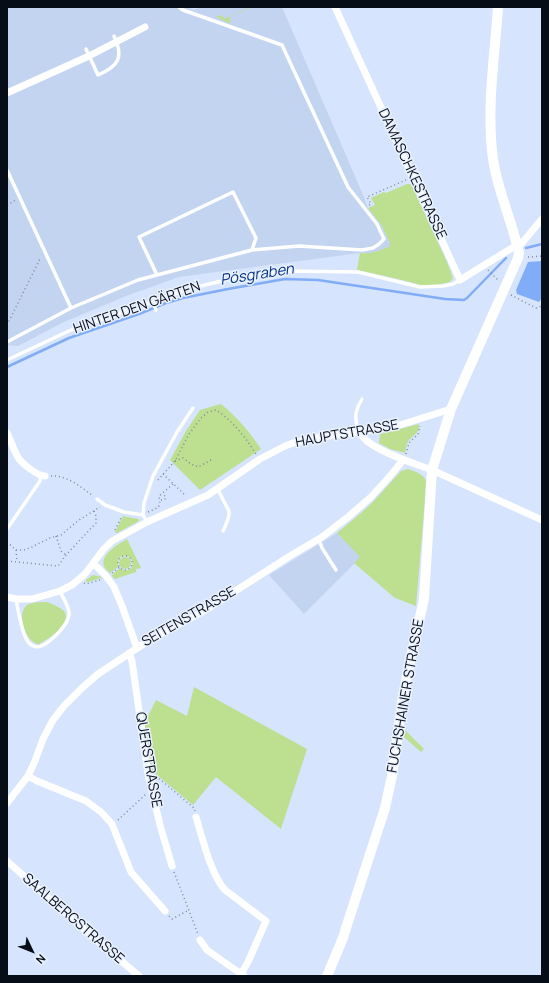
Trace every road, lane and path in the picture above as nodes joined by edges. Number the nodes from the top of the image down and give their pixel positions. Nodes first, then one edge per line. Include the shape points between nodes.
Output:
1 (179, 7) edge
2 (335, 7) edge
3 (498, 7) edge
4 (145, 27) dead end
5 (115, 39) junction
6 (88, 52) junction
7 (7, 93) edge
8 (7, 170) edge
9 (413, 177) junction
10 (364, 208) junction
11 (542, 219) edge
12 (517, 245) junction
13 (45, 250) junction
14 (252, 250) junction
15 (542, 256) edge
16 (518, 258) junction
17 (489, 271) dead end
18 (157, 275) junction
19 (494, 276) dead end
20 (460, 280) junction
21 (511, 294) dead end
22 (154, 303) junction
23 (542, 306) edge
24 (72, 308) junction
25 (156, 310) dead end
26 (7, 325) edge
27 (7, 342) edge
28 (7, 360) edge
29 (362, 399) dead end
30 (193, 408) dead end
31 (451, 409) junction
32 (420, 419) junction
33 (360, 432) junction
34 (7, 433) edge
35 (260, 458) junction
36 (213, 459) dead end
37 (403, 460) junction
38 (175, 461) junction
39 (432, 470) junction
40 (163, 474) junction
41 (43, 476) junction
42 (173, 484) junction
43 (217, 488) junction
44 (147, 491) junction
45 (163, 494) junction
46 (188, 498) dead end
47 (97, 499) joint
48 (161, 500) junction
49 (105, 505) junction
50 (94, 511) junction
51 (124, 512) junction
52 (143, 515) junction
53 (542, 520) edge
54 (147, 522) junction
55 (7, 529) edge
56 (223, 530) dead end
57 (56, 536) junction
58 (319, 539) junction
59 (7, 542) edge
60 (112, 542) junction
61 (16, 550) junction
62 (66, 555) junction
63 (7, 561) edge
64 (16, 562) junction
65 (93, 564) junction
66 (120, 567) junction
67 (336, 570) dead end
68 (107, 577) junction
69 (78, 581) junction
70 (60, 591) junction
71 (7, 596) edge
72 (16, 599) junction
73 (137, 648) junction
74 (129, 653) junction
75 (148, 774) junction
76 (28, 776) junction
77 (152, 789) junction
78 (7, 803) edge
79 (196, 817) joint
80 (112, 824) junction
81 (7, 861) edge
82 (172, 866) joint
83 (189, 910) junction
84 (165, 911) joint
85 (200, 940) joint
86 (243, 975) edge
87 (139, 976) edge
88 (327, 976) edge

1 - 10 lane via 282,45 348,187
2 - 9 street, DAMASCHKESTRASSE
3 - 12 street via 490,127 498,185
4 - 5 street
5 - 6 street
5 - 6 lane via 119,51 118,59 116,64 105,72 98,75
6 - 7 street
8 - 13 lane
9 - 10 path via 367,197 371,204
9 - 20 street, DAMASCHKESTRASSE
10 - 14 lane via 384,238 373,248 362,250 299,246
11 - 12 street via 526,239
12 - 16 street
12 - 20 street
13 - 24 lane
13 - 26 path
14 - 18 lane
14 - 18 lane via 256,238 233,192 139,237
15 - 16 path
16 - 31 street
17 - 19 path
18 - 24 lane via 138,280
20 - 22 lane, HINTER DEN GÄRTEN via 443,286 420,287 358,272 286,271 239,277 192,288
21 - 23 path via 536,308
22 - 25 lane
22 - 28 lane, HINTER DEN GÄRTEN via 71,330
24 - 27 lane
29 - 33 lane via 355,416
30 - 44 lane via 163,456
31 - 32 street, HAUPTSTRASSE
31 - 39 street, FUCHSHAINER STRASSE
32 - 33 street, HAUPTSTRASSE
32 - 37 path via 420,430 409,442
33 - 35 street, HAUPTSTRASSE via 296,442
33 - 37 street via 370,443
34 - 41 street via 20,460
35 - 38 path via 237,428 216,410 201,418
35 - 43 street, HAUPTSTRASSE
36 - 38 path via 198,467 183,458
37 - 39 street
37 - 58 street, SEITENSTRASSE via 370,498
38 - 40 path
39 - 53 street
39 - 88 street, FUCHSHAINER STRASSE via 424,600 403,696 389,791 343,938
40 - 42 path
40 - 44 path
41 - 47 path via 65,478
41 - 55 lane
42 - 45 path
42 - 46 path
43 - 54 street, HAUPTSTRASSE via 208,495
43 - 56 lane via 229,511
44 - 52 lane
45 - 48 path via 159,497
45 - 48 path via 166,498
47 - 49 lane
48 - 52 path via 158,508
49 - 50 path
49 - 51 lane
50 - 57 path
50 - 62 path via 96,523
51 - 52 lane
51 - 60 path via 112,536
52 - 54 lane
54 - 60 street, HAUPTSTRASSE
57 - 61 path via 24,550
57 - 62 path via 61,551
58 - 67 lane
58 - 73 street, SEITENSTRASSE via 204,611
59 - 61 path
60 - 65 street, HAUPTSTRASSE
61 - 64 path
62 - 64 path via 58,566
63 - 64 path
65 - 68 street
65 - 69 street, HAUPTSTRASSE
66 - 66 path via 120,558 130,558 132,563 129,568 125,570
66 - 68 path
68 - 69 path via 86,584
68 - 73 street via 117,593
69 - 70 street, HAUPTSTRASSE
70 - 72 street, HAUPTSTRASSE via 32,599
70 - 72 lane via 70,612 68,620 55,636 36,647 24,637
71 - 72 street, HAUPTSTRASSE
73 - 74 street, SEITENSTRASSE
74 - 75 street, QUERSTRASSE
74 - 76 street, SEITENSTRASSE via 98,674 58,713 46,731
75 - 77 street, QUERSTRASSE
75 - 79 path via 156,776 194,808
76 - 78 street, SEITENSTRASSE
76 - 80 street via 86,801
77 - 80 path
77 - 82 street, QUERSTRASSE
79 - 86 street via 221,885 266,921
80 - 84 street via 132,872
81 - 87 street, SAALBERGSTRASSE
82 - 83 path
83 - 84 path via 172,919
83 - 85 path
85 - 86 street via 207,950

